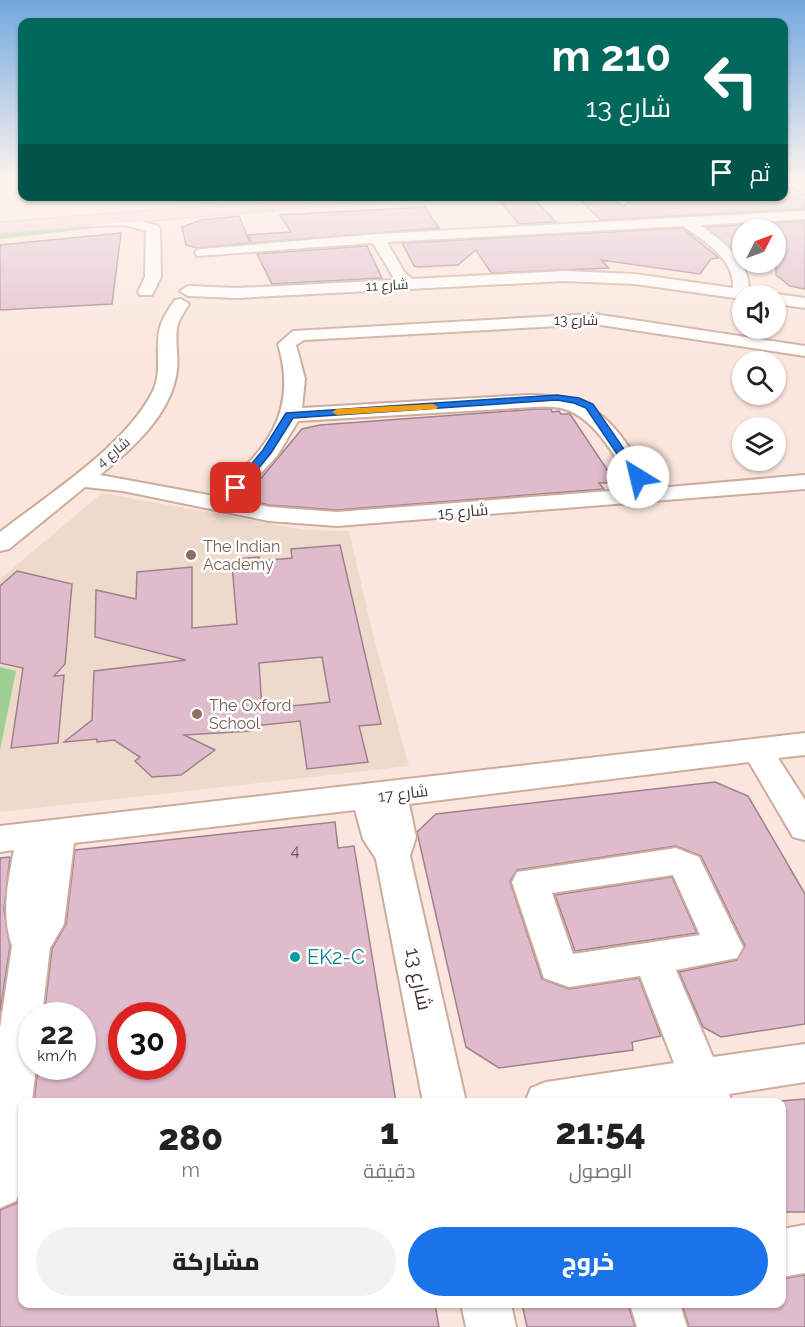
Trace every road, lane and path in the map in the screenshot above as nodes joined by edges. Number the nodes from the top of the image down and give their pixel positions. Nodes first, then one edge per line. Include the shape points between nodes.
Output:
1 (154, 244) edge
2 (170, 244) edge
3 (308, 244) edge
4 (381, 244) edge
5 (713, 244) edge
6 (202, 253) dead end
7 (402, 281) junction
8 (740, 285) edge
9 (732, 290) edge
10 (181, 292) junction
11 (786, 300) edge
12 (805, 303) edge
13 (156, 308) junction
14 (805, 351) edge
15 (289, 415) junction
16 (83, 476) junction
17 (805, 482) edge
18 (651, 494) junction
19 (218, 504) junction
20 (0, 543) edge
21 (805, 744) edge
22 (757, 750) junction
23 (380, 796) junction
24 (805, 828) edge
25 (31, 836) edge
26 (652, 958) junction
27 (805, 1063) edge
28 (706, 1091) edge
29 (444, 1098) edge
30 (604, 1098) edge
31 (0, 1185) edge
32 (805, 1249) edge
33 (786, 1252) edge
34 (487, 1308) edge
35 (656, 1308) edge
36 (491, 1327) edge
37 (662, 1327) edge

1 - 13 street, شارع 4
2 - 10 street
3 - 6 street
4 - 7 street
5 - 8 street via 738,269
7 - 9 street, شارع 11 via 583,276
7 - 10 street, شارع 11 via 237,293
10 - 13 street, شارع 4
10 - 13 street, شارع 11 via 160,288
11 - 12 street
13 - 16 street, شارع 4 via 168,370 158,402 132,436
14 - 15 street, شارع 13 via 594,319 344,332 306,338 295,345 292,354 296,386
15 - 18 street via 529,401 570,404 587,412 600,425
15 - 19 street, شارع 13 via 253,469
16 - 19 street, شارع 15
16 - 20 street, شارع 4
17 - 18 street, شارع 15
18 - 19 street, شارع 15 via 365,519 292,517
21 - 22 street, شارع 17
22 - 23 street, شارع 17
22 - 24 street
23 - 25 street, شارع 17
23 - 29 street, شارع 13 via 380,839 393,856
25 - 31 street via 24,915 31,946
26 - 26 street via 561,969 530,882 683,862 724,947
26 - 28 street
27 - 28 street
28 - 30 street
32 - 33 street
34 - 36 street
35 - 37 street

